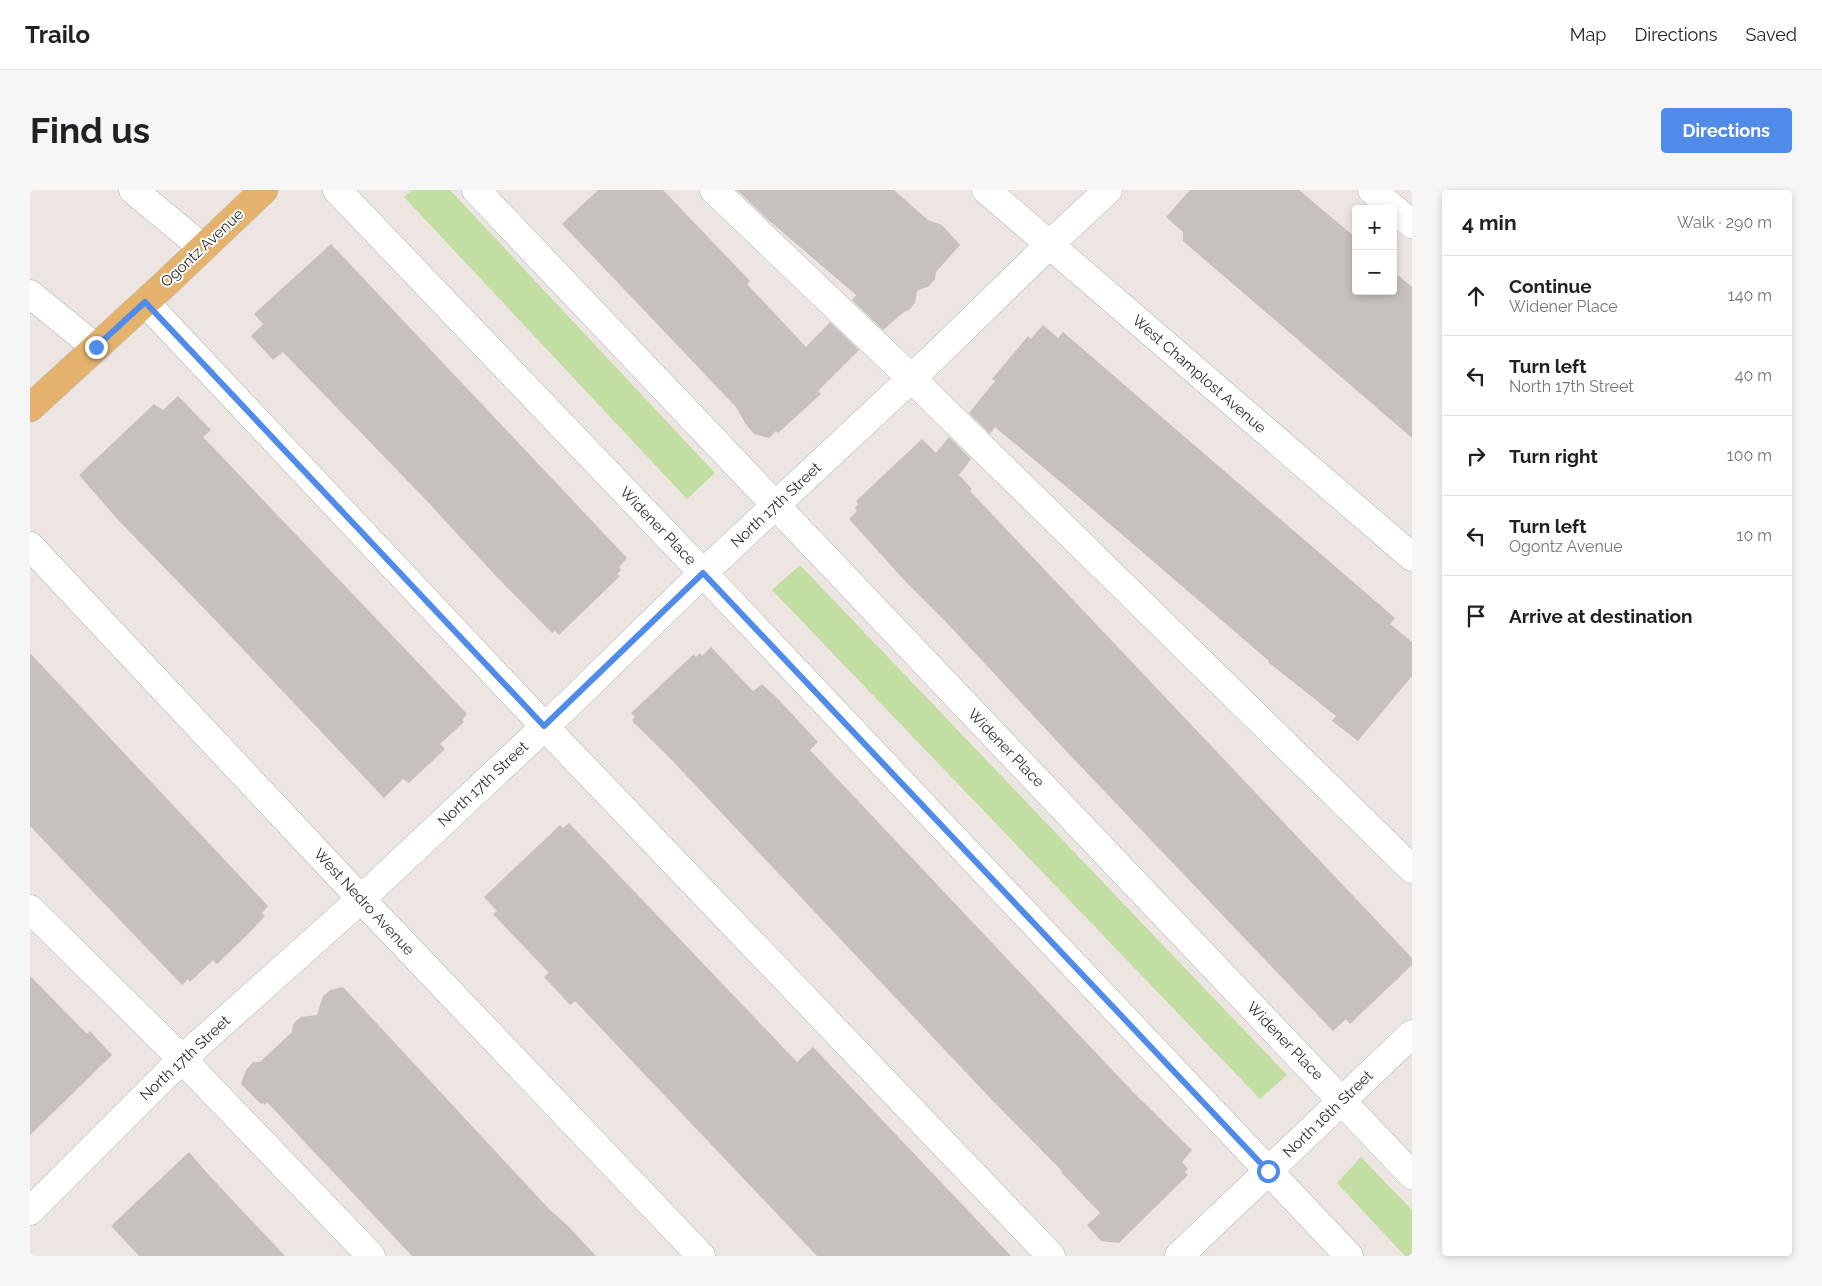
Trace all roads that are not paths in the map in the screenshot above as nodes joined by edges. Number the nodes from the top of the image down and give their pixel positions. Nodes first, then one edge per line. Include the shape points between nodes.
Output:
1 (133, 190) edge
2 (264, 190) edge
3 (336, 190) edge
4 (476, 190) edge
5 (714, 190) edge
6 (986, 190) edge
7 (1108, 190) edge
8 (1372, 190) edge
9 (1412, 224) edge
10 (1049, 245) junction
11 (203, 248) junction
12 (30, 294) edge
13 (145, 302) junction
14 (96, 347) junction
15 (911, 378) junction
16 (30, 408) edge
17 (775, 506) junction
18 (30, 546) edge
19 (1412, 557) edge
20 (703, 573) junction
21 (544, 726) junction
22 (1412, 869) edge
23 (361, 899) junction
24 (30, 909) edge
25 (1412, 1034) edge
26 (182, 1059) junction
27 (1342, 1101) junction
28 (1268, 1171) junction
29 (1412, 1175) edge
30 (30, 1210) edge
31 (372, 1256) edge
32 (701, 1256) edge
33 (1051, 1256) edge
34 (1179, 1256) edge
35 (1349, 1256) edge

1 - 11 street
2 - 11 main road, Ogontz Avenue
3 - 20 street, Widener Place
4 - 17 street, Widener Place
5 - 15 street
6 - 10 street, West Champlost Avenue
7 - 10 street, North 17th Street
8 - 9 street
10 - 15 street, North 17th Street
10 - 19 street, West Champlost Avenue
11 - 13 main road, Ogontz Avenue
12 - 14 street
13 - 14 main road, Ogontz Avenue
13 - 21 street
14 - 16 main road, Ogontz Avenue
15 - 17 street, North 17th Street
15 - 22 street
17 - 20 street, North 17th Street
17 - 27 street, Widener Place
18 - 23 street, West Nedro Avenue
20 - 21 street, North 17th Street
20 - 28 street, Widener Place
21 - 23 street, North 17th Street
21 - 33 street
23 - 26 street, North 17th Street
23 - 32 street, West Nedro Avenue
24 - 26 street
25 - 27 street, North 16th Street
26 - 30 street, North 17th Street
26 - 31 street
27 - 28 street, North 16th Street
27 - 29 street, Widener Place
28 - 34 street, North 16th Street
28 - 35 street, Widener Place

